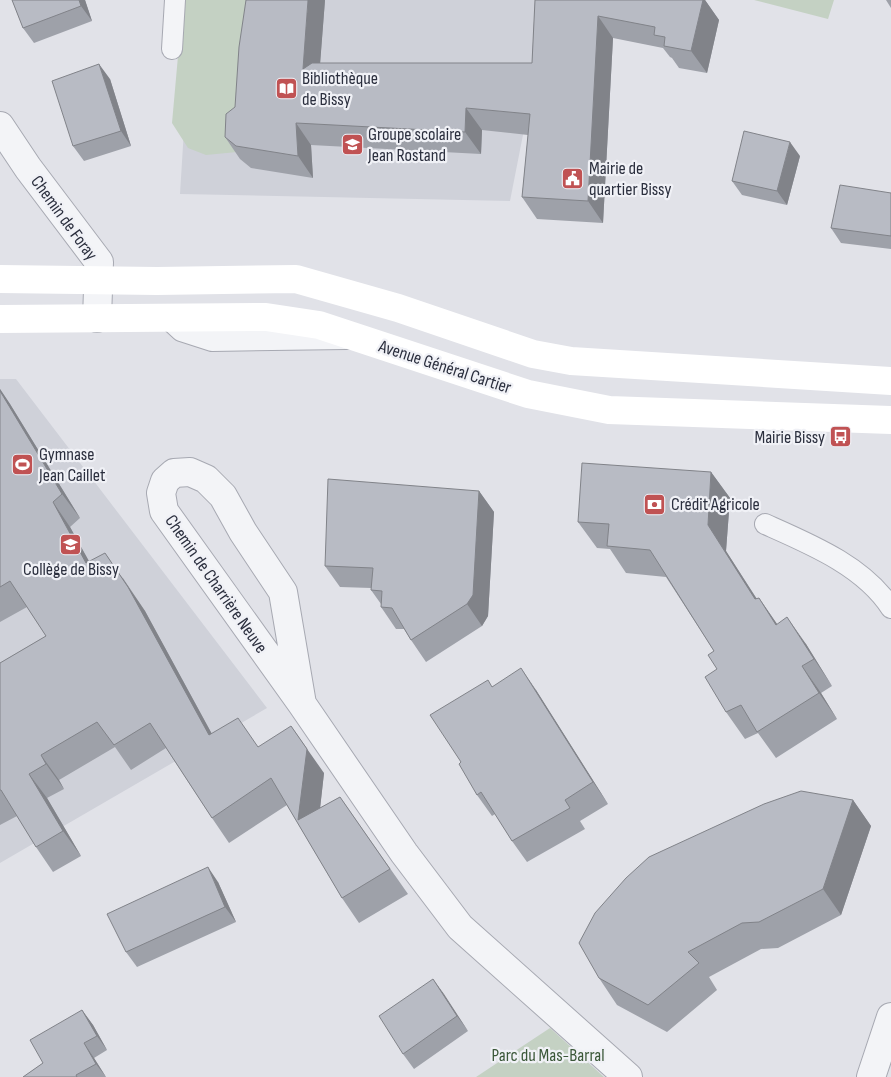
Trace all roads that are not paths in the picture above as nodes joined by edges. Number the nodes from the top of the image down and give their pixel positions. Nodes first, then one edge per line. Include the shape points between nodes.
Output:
1 (174, 0) edge
2 (172, 49) dead end
3 (0, 126) edge
4 (0, 279) edge
5 (98, 280) junction
6 (330, 288) junction
7 (97, 318) junction
8 (167, 318) junction
9 (0, 319) edge
10 (319, 325) junction
11 (361, 339) junction
12 (891, 381) edge
13 (891, 420) edge
14 (765, 524) dead end
15 (891, 608) edge
16 (302, 704) junction
17 (891, 1017) edge
18 (628, 1077) edge
19 (871, 1077) edge

1 - 2 lane
3 - 5 street, Chemin de Foray via 99,262
4 - 5 main road
5 - 6 main road via 296,278
5 - 7 street, Chemin de Foray
6 - 10 main road
6 - 12 main road via 532,354 571,361
7 - 8 main road, Avenue Général Cartier
7 - 9 main road, Avenue Général Cartier
8 - 10 main road, Avenue Général Cartier via 266,317
8 - 11 lane via 181,331 212,341
10 - 11 main road, Avenue Général Cartier
11 - 13 main road, Avenue Général Cartier via 528,394 609,410
14 - 15 lane via 844,564 879,590
16 - 16 street, Chemin de Charrière Neuve via 164,511 160,493 174,473 190,472 206,478 223,496 283,592
16 - 18 street, Chemin de Charrière Neuve via 404,853 460,927
17 - 19 street

